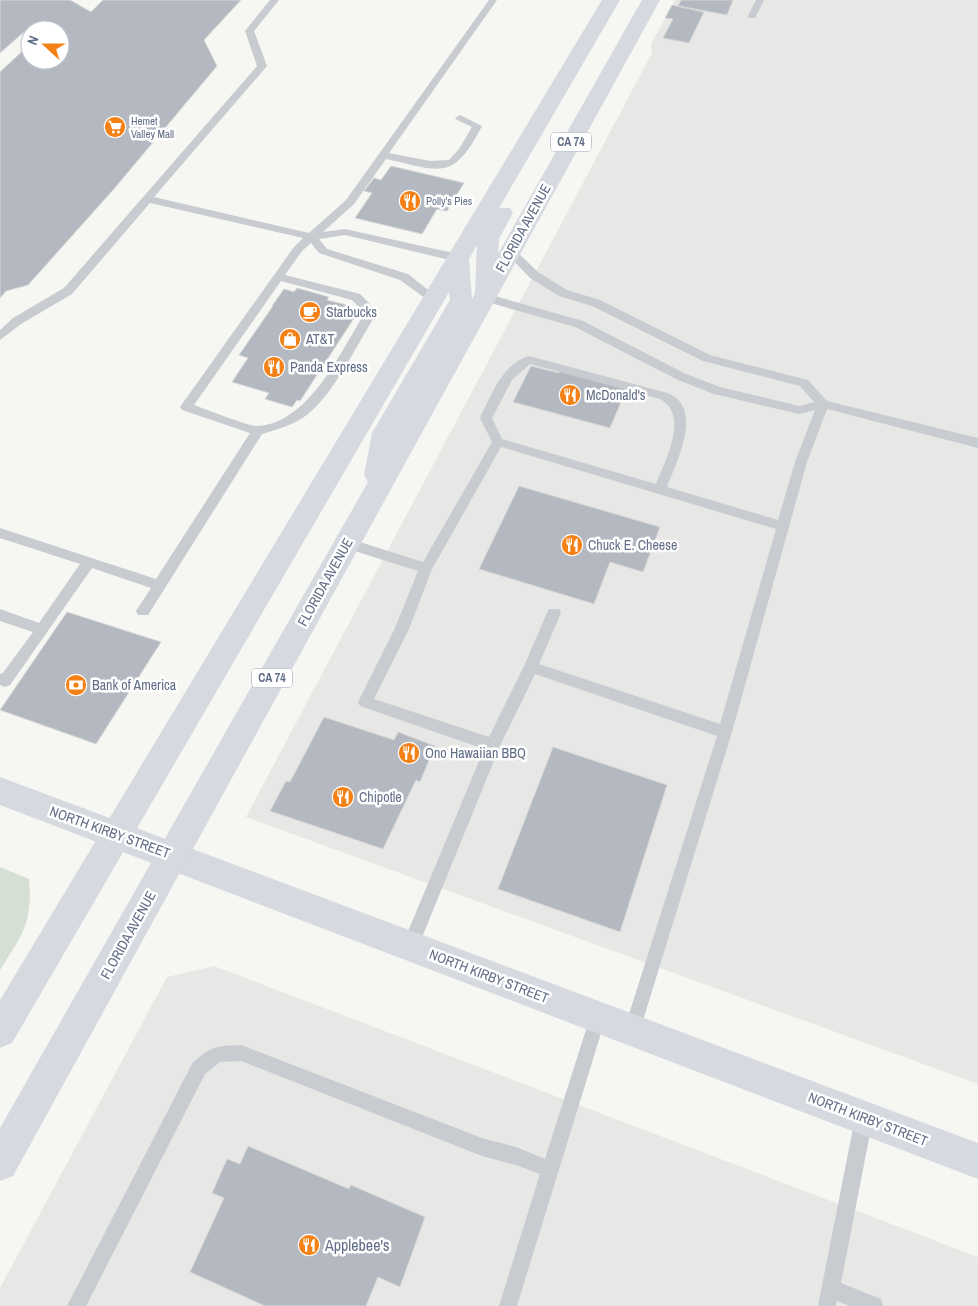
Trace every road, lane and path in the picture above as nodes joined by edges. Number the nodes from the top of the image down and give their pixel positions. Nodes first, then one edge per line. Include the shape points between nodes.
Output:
1 (275, 0) edge
2 (492, 0) edge
3 (611, 0) edge
4 (651, 0) edge
5 (760, 0) edge
6 (752, 16) dead end
7 (559, 88) junction
8 (460, 118) dead end
9 (383, 155) junction
10 (148, 198) junction
11 (312, 237) junction
12 (510, 251) junction
13 (458, 258) junction
14 (278, 276) junction
15 (484, 297) junction
16 (433, 300) junction
17 (0, 336) edge
18 (823, 404) junction
19 (258, 431) junction
20 (498, 442) junction
21 (978, 444) edge
22 (660, 490) junction
23 (370, 501) junction
24 (782, 526) junction
25 (0, 533) edge
26 (347, 543) junction
27 (89, 562) junction
28 (426, 568) junction
29 (159, 585) junction
30 (143, 611) dead end
31 (554, 613) dead end
32 (0, 615) edge
33 (42, 630) junction
34 (530, 668) junction
35 (0, 680) edge
36 (725, 732) junction
37 (494, 745) junction
38 (0, 791) edge
39 (116, 834) junction
40 (172, 855) junction
41 (410, 946) junction
42 (598, 1017) junction
43 (632, 1030) junction
44 (0, 1031) edge
45 (864, 1118) junction
46 (978, 1161) edge
47 (0, 1163) edge
48 (551, 1170) junction
49 (829, 1297) edge
50 (76, 1306) edge
51 (508, 1306) edge
52 (874, 1306) edge

1 - 10 lane via 249,31 262,66
2 - 9 lane
3 - 7 main road
4 - 12 main road, FLORIDA AVENUE / CA 74
5 - 6 lane
7 - 13 main road
7 - 15 main road via 563,97 561,114 488,239
8 - 9 lane via 477,126 452,164 439,166
9 - 11 lane via 350,202
10 - 11 lane
10 - 17 lane via 68,291 17,321
11 - 13 lane via 345,232
11 - 14 lane via 298,249
11 - 16 lane via 323,251 404,277
12 - 15 main road, FLORIDA AVENUE / CA 74
12 - 18 lane via 534,275 564,293 596,302 708,358 804,383
13 - 16 main road
13 - 23 main road via 461,300 384,433
14 - 19 lane via 186,407
14 - 19 lane via 356,298 365,306 369,316 304,411
15 - 18 lane via 579,324 682,378 718,391 799,410
15 - 23 main road, FLORIDA AVENUE / CA 74
16 - 39 main road
18 - 21 lane
18 - 24 lane
19 - 29 lane
20 - 22 lane
20 - 22 lane via 486,418 511,371 529,360 664,396 675,403 682,425
20 - 28 lane
22 - 24 lane
23 - 26 main road, FLORIDA AVENUE / CA 74
24 - 36 lane
25 - 27 lane
26 - 28 lane
26 - 40 main road, FLORIDA AVENUE / CA 74
27 - 29 lane
27 - 33 lane
28 - 37 lane via 402,629 365,702
29 - 30 lane
31 - 34 lane
32 - 33 lane
33 - 35 lane via 5,681
34 - 36 lane
34 - 37 lane
36 - 43 lane
37 - 41 lane
38 - 39 main road, NORTH KIRBY STREET
39 - 40 main road, NORTH KIRBY STREET
39 - 44 main road
40 - 41 main road, NORTH KIRBY STREET
40 - 47 main road, FLORIDA AVENUE / CA 74
41 - 42 main road, NORTH KIRBY STREET
42 - 43 main road, NORTH KIRBY STREET
42 - 48 lane
43 - 45 main road, NORTH KIRBY STREET
45 - 46 main road, NORTH KIRBY STREET
45 - 49 lane
48 - 50 lane via 482,1147 242,1053 217,1054 199,1068
48 - 51 lane
49 - 52 lane

